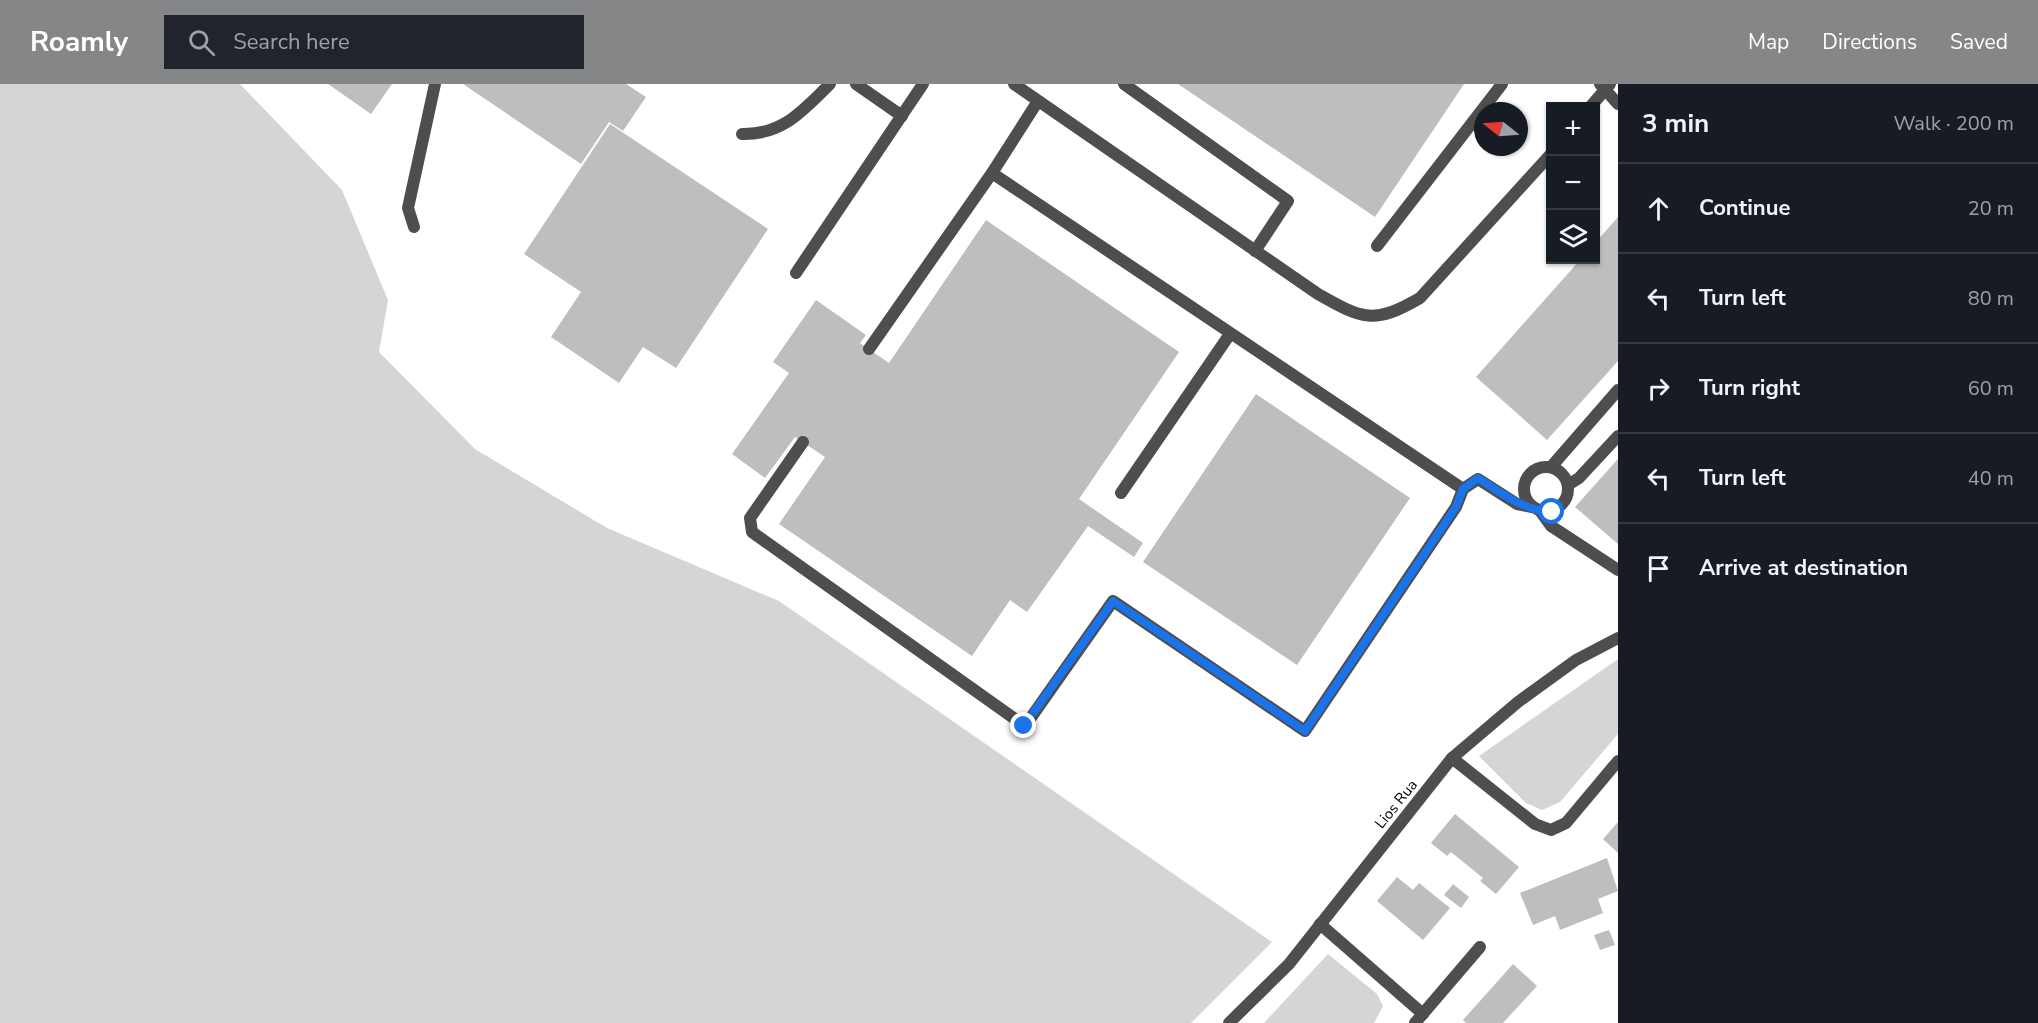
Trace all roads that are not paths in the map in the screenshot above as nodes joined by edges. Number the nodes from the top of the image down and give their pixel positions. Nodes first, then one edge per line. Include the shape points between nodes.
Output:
1 (435, 84) edge
2 (830, 84) edge
3 (856, 84) edge
4 (923, 84) edge
5 (1014, 84) edge
6 (1124, 84) edge
7 (1502, 84) edge
8 (1605, 86) edge
9 (1038, 101) junction
10 (1594, 102) edge
11 (1618, 104) edge
12 (902, 116) junction
13 (742, 134) dead end
14 (1550, 156) edge
15 (992, 173) junction
16 (414, 227) dead end
17 (1377, 246) dead end
18 (1256, 251) junction
19 (796, 273) dead end
20 (1230, 334) junction
21 (869, 349) dead end
22 (1618, 390) edge
23 (1618, 436) edge
24 (803, 442) dead end
25 (1551, 467) junction
26 (1568, 485) junction
27 (1463, 489) junction
28 (1121, 493) dead end
29 (1537, 509) junction
30 (1618, 570) edge
31 (1618, 638) edge
32 (1452, 759) junction
33 (1618, 761) edge
34 (1320, 924) junction
35 (1480, 947) dead end
36 (1419, 1018) edge
37 (1229, 1023) edge

1 - 16 street via 408,208
2 - 13 street via 779,129
3 - 12 street
4 - 12 street
5 - 9 street
6 - 18 street via 1288,201
7 - 17 street
8 - 10 street
8 - 11 street
9 - 15 street
9 - 18 street
12 - 19 street
14 - 18 street via 1420,298 1393,314 1357,316 1317,294
15 - 20 street
15 - 21 street
20 - 27 street
20 - 28 street
22 - 25 street
23 - 26 street
24 - 27 street via 750,518 752,532 1024,726 1113,601 1305,731 1456,507
25 - 26 street via 1561,472
25 - 29 street via 1541,467 1526,480 1526,500
26 - 29 street via 1567,499 1561,507 1552,512
27 - 29 street via 1478,478 1517,504
29 - 30 street via 1551,526
31 - 32 street, Lios Rua via 1576,660 1518,702
32 - 33 street via 1535,824 1551,830 1566,823
32 - 34 street, Lios Rua
34 - 36 street
34 - 37 street, Lios Rua via 1289,964
35 - 36 street

